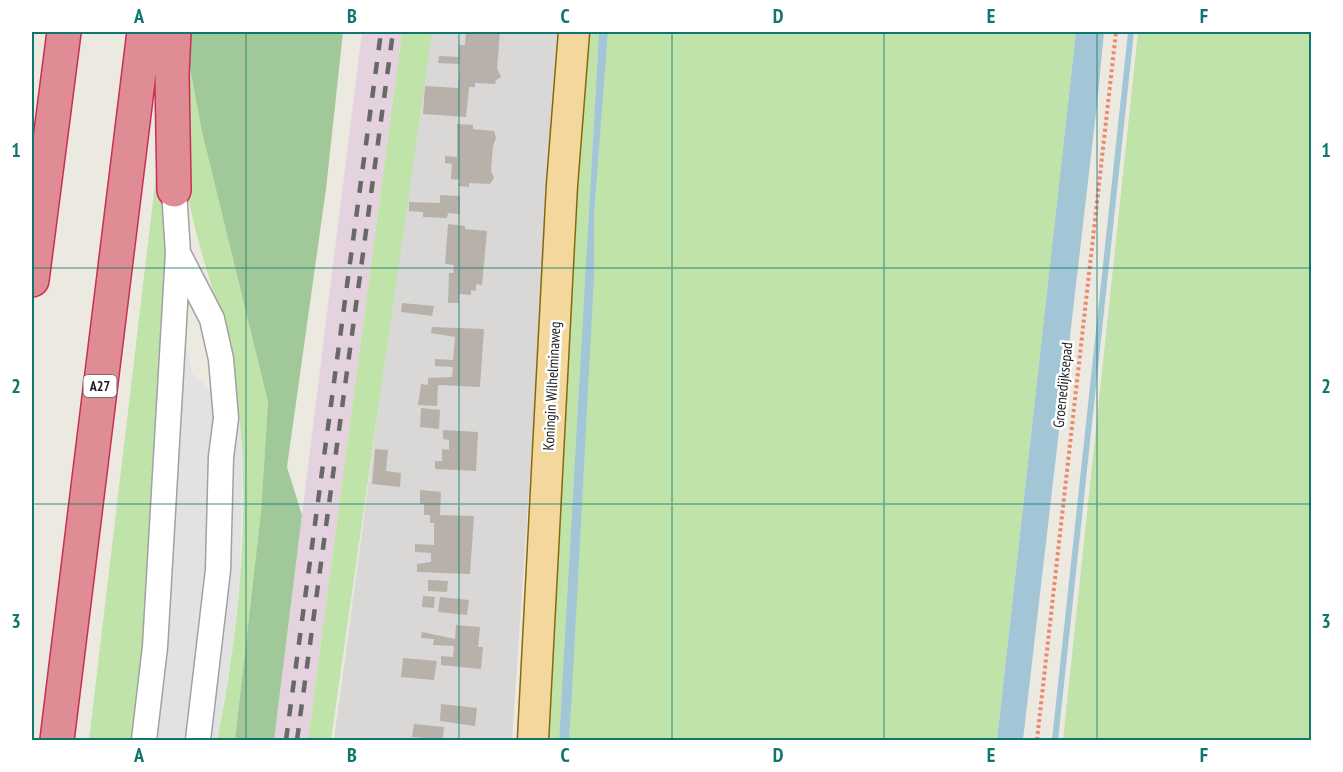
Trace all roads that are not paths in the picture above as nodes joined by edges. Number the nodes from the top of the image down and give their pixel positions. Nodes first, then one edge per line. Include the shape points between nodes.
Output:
1 (64, 32) edge
2 (144, 32) edge
3 (174, 32) edge
4 (574, 32) edge
5 (174, 190) joint
6 (178, 253) junction
7 (32, 280) edge
8 (57, 741) edge
9 (144, 741) edge
10 (198, 741) edge
11 (533, 741) edge

1 - 7 highway
2 - 8 highway, A27
3 - 5 highway
4 - 11 main road, Koningin Wilhelminaweg via 562,185
5 - 6 lane
6 - 9 lane via 155,647
6 - 10 lane via 212,319 221,359 226,418 218,570

